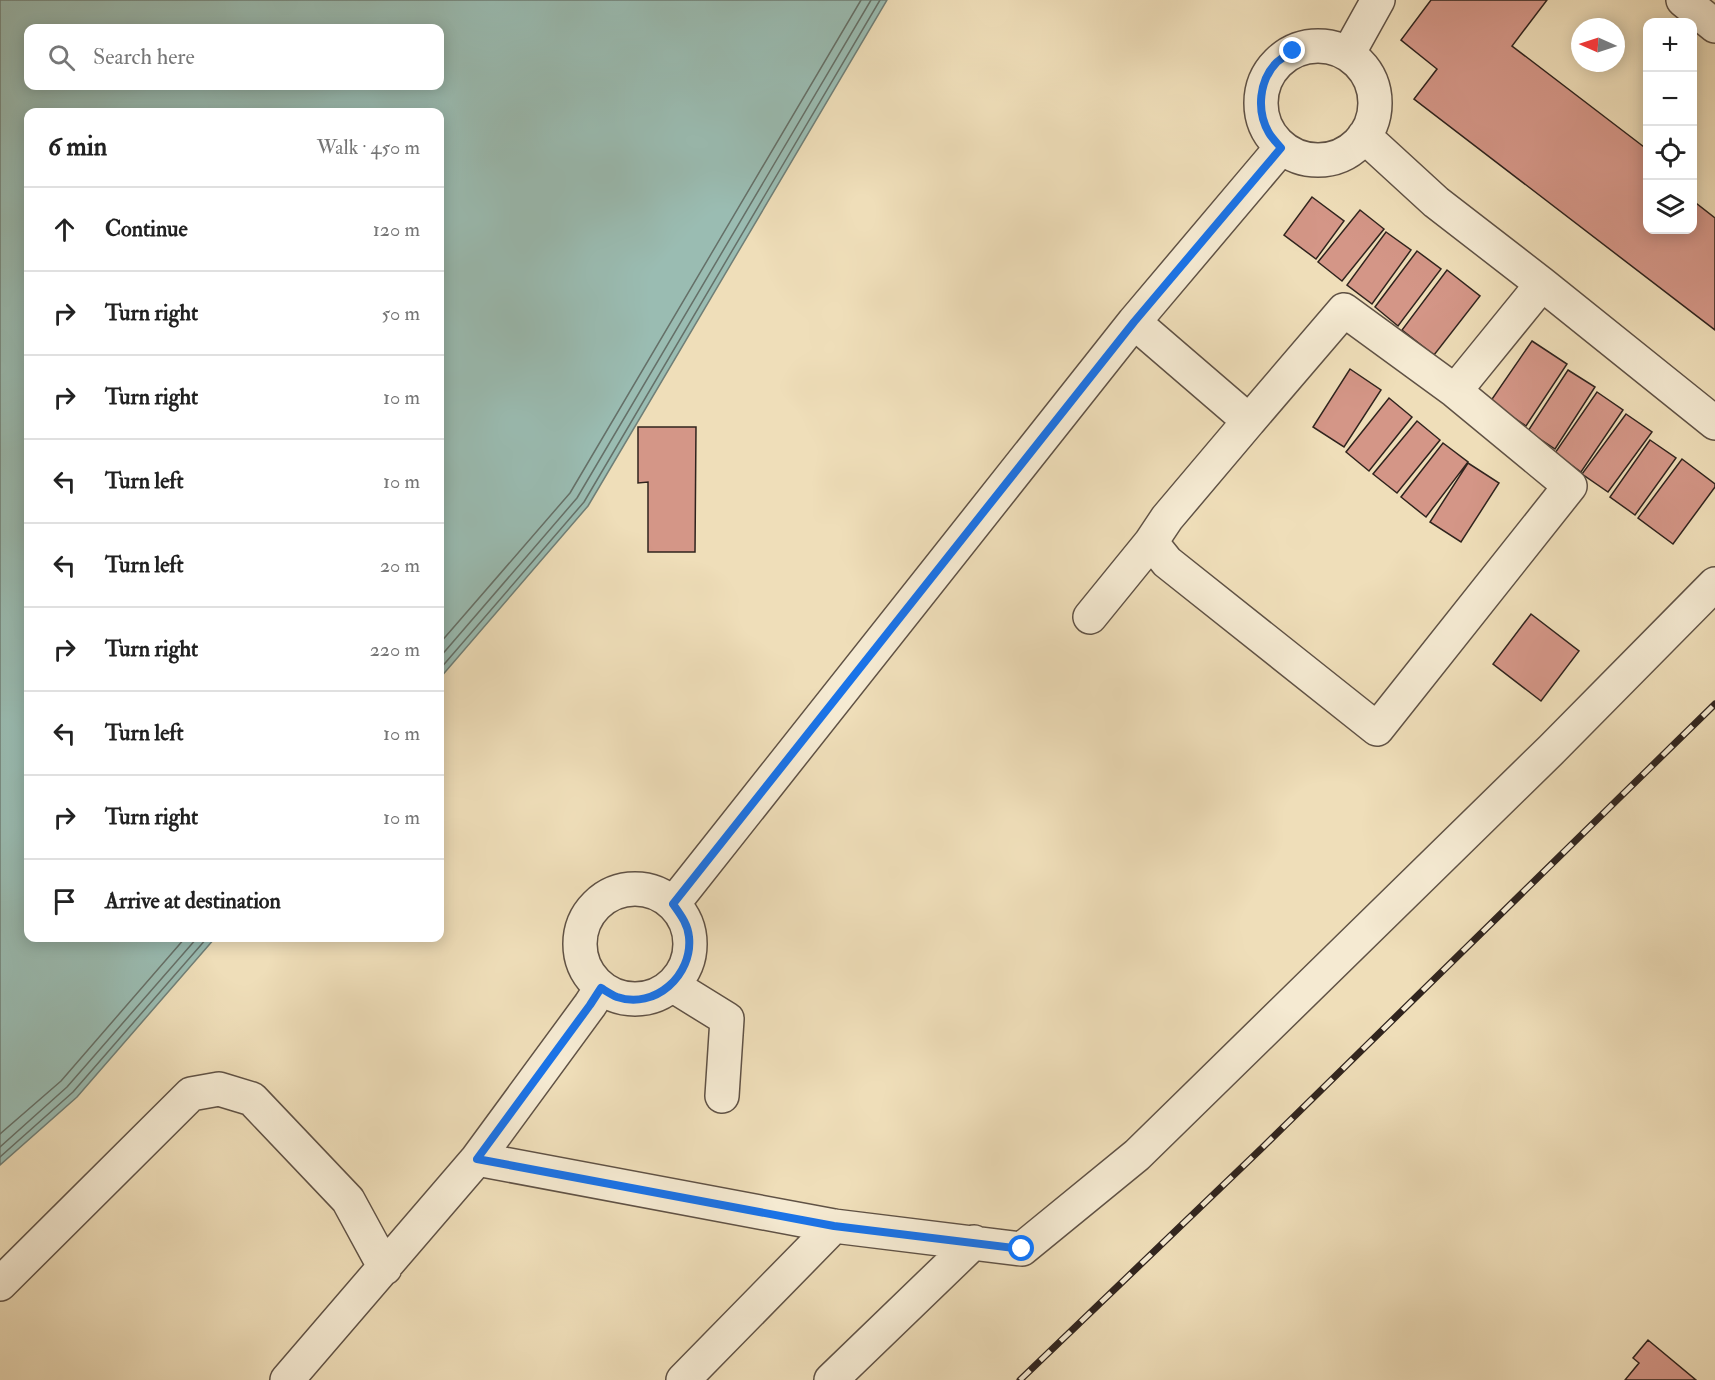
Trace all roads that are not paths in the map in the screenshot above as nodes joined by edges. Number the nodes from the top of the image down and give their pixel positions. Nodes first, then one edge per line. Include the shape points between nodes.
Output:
1 (1378, 0) edge
2 (1683, 0) edge
3 (1715, 26) edge
4 (1348, 54) junction
5 (1364, 136) junction
6 (1281, 148) junction
7 (1542, 284) junction
8 (1134, 322) junction
9 (1455, 391) junction
10 (1249, 421) junction
11 (1715, 423) edge
12 (1151, 542) junction
13 (1715, 584) edge
14 (1090, 617) dead end
15 (673, 904) junction
16 (672, 985) junction
17 (601, 988) junction
18 (722, 1096) dead end
19 (477, 1159) junction
20 (834, 1226) junction
21 (974, 1242) junction
22 (385, 1268) junction
23 (0, 1284) edge
24 (287, 1380) edge
25 (683, 1380) edge
26 (831, 1380) edge

1 - 4 lane
2 - 3 lane
4 - 5 lane via 1362,66 1375,101
4 - 6 lane via 1330,47 1311,46 1293,51 1277,62 1266,78 1261,96 1262,115
5 - 6 lane via 1351,150 1315,161
5 - 7 lane via 1436,202
6 - 8 lane
7 - 9 lane
7 - 11 lane
8 - 10 lane
8 - 15 lane
9 - 10 lane via 1344,310
9 - 12 lane via 1570,486 1377,729 1167,562
10 - 12 lane
12 - 14 lane
13 - 21 lane via 1137,1155 1022,1249
15 - 16 lane via 684,919 689,953
15 - 17 lane via 659,894 624,890 594,907 584,922 581,956 588,974
16 - 17 lane via 637,1000 618,997
16 - 18 lane via 727,1019
17 - 19 lane
19 - 20 lane
19 - 22 lane
20 - 21 lane
20 - 25 lane
21 - 26 lane
22 - 23 lane via 348,1200 252,1099 219,1089 191,1094
22 - 24 lane

